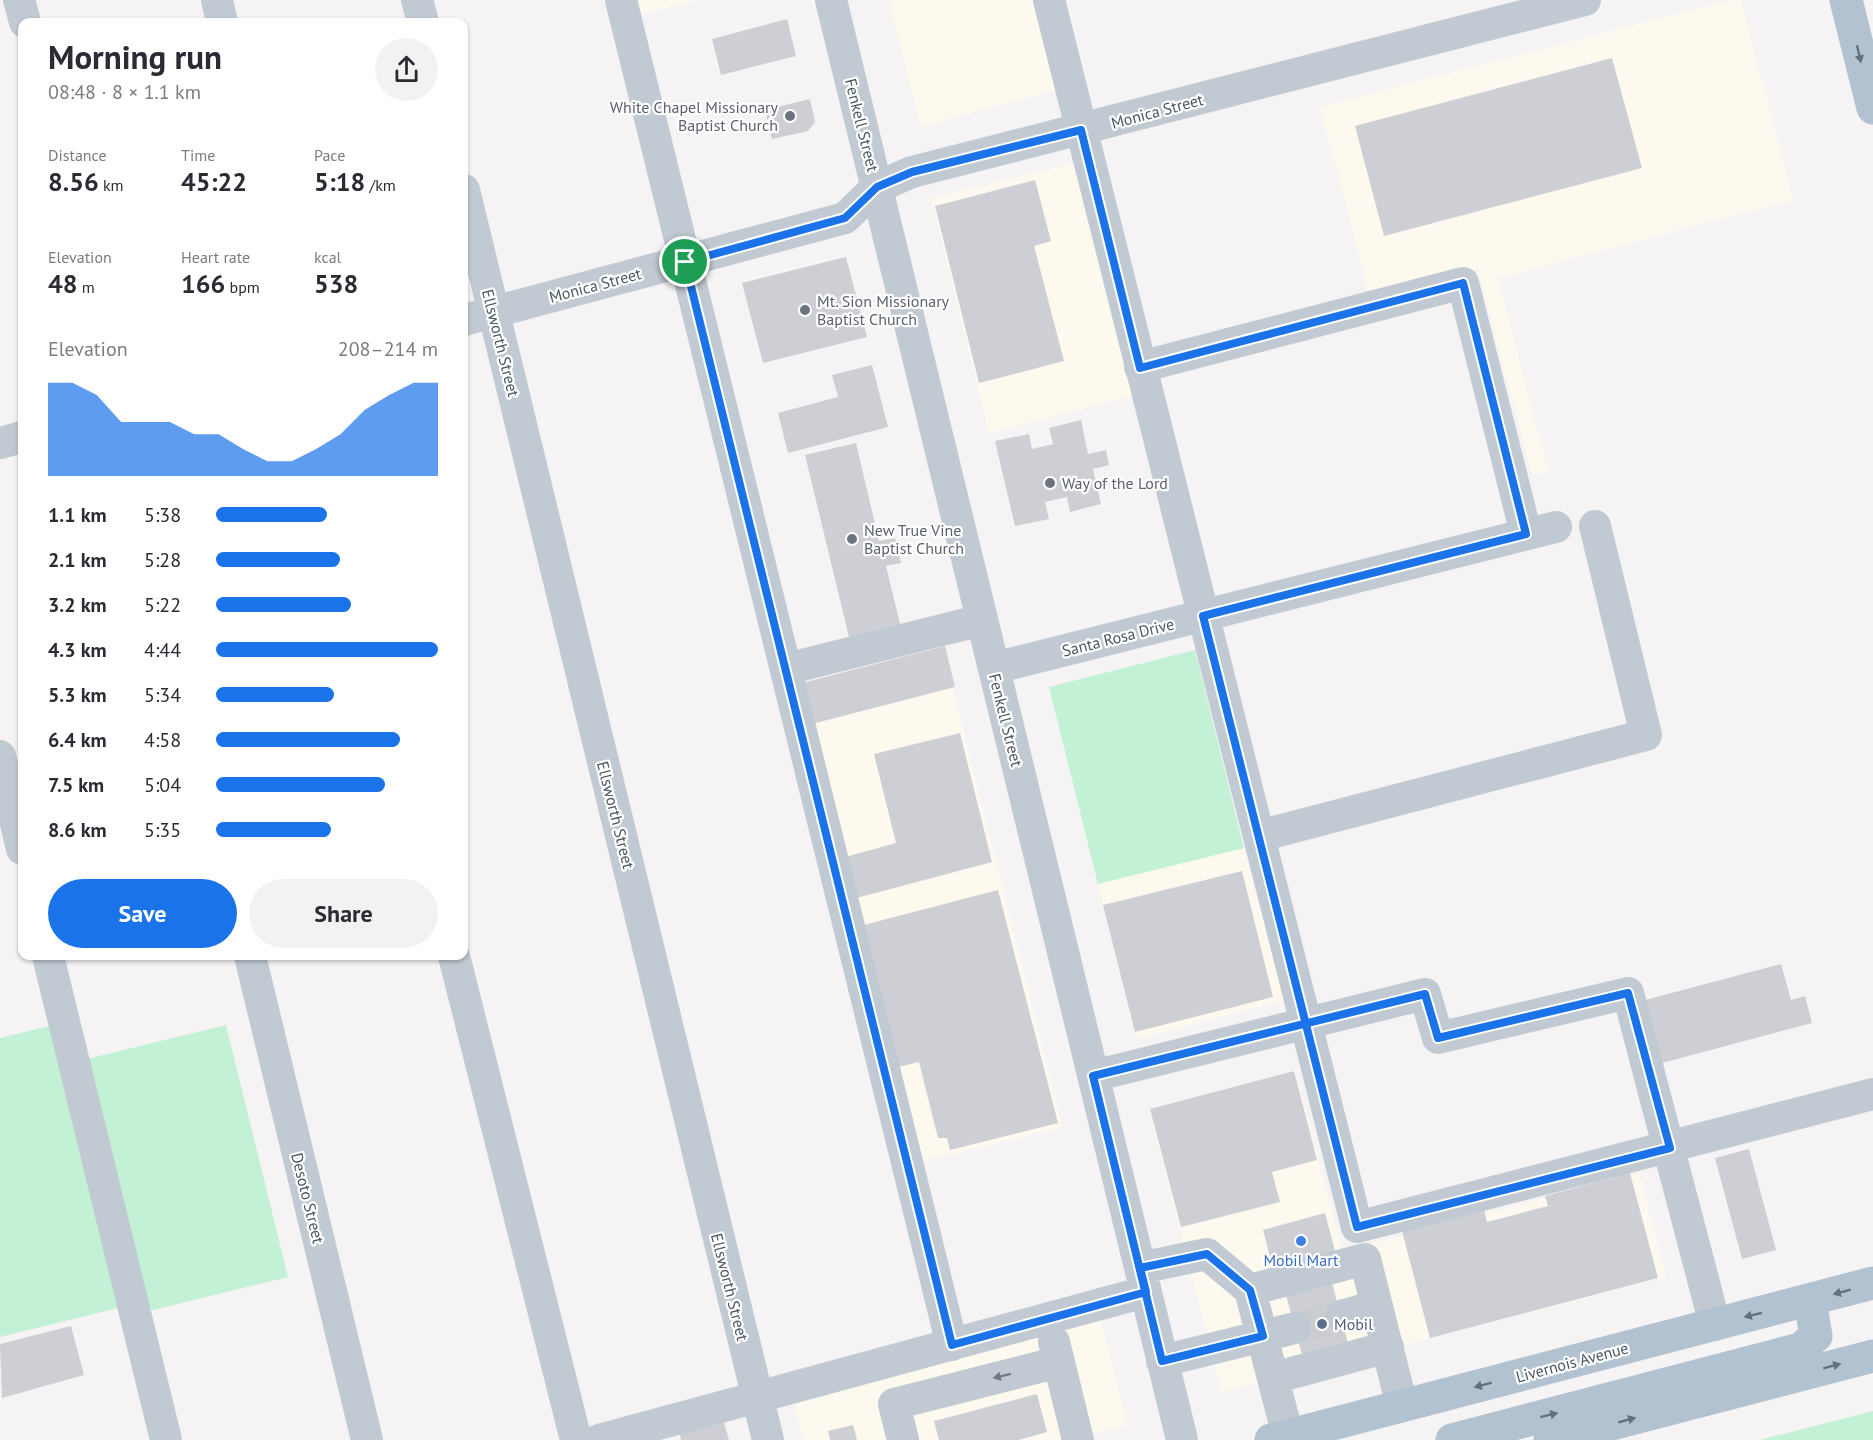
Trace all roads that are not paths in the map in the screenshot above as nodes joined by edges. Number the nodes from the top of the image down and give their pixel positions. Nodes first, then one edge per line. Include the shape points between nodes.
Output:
1 (19, 0) edge
2 (217, 0) edge
3 (417, 0) edge
4 (621, 0) edge
5 (831, 0) edge
6 (1049, 0) edge
7 (1585, 0) edge
8 (1846, 0) edge
9 (24, 18) edge
10 (221, 18) edge
11 (422, 18) edge
12 (1873, 108) edge
13 (1081, 130) junction
14 (877, 187) junction
15 (468, 207) edge
16 (685, 262) junction
17 (493, 312) junction
18 (468, 319) edge
19 (1140, 368) junction
20 (18, 438) edge
21 (0, 443) edge
22 (1595, 526) dead end
23 (1556, 527) dead end
24 (1526, 534) junction
25 (1203, 616) junction
26 (982, 620) junction
27 (994, 668) junction
28 (786, 669) junction
29 (0, 756) edge
30 (18, 832) edge
31 (1258, 836) junction
32 (49, 960) edge
33 (251, 960) edge
34 (454, 960) edge
35 (1306, 1025) junction
36 (1093, 1076) junction
37 (1873, 1094) edge
38 (1670, 1148) junction
39 (1143, 1280) junction
40 (1873, 1283) edge
41 (1250, 1290) junction
42 (1810, 1300) junction
43 (1377, 1306) junction
44 (1341, 1316) tunnel mouth
45 (1048, 1319) junction
46 (1715, 1325) junction
47 (1295, 1328) tunnel mouth
48 (1263, 1336) junction
49 (952, 1345) junction
50 (1388, 1347) junction
51 (1873, 1356) edge
52 (1162, 1361) junction
53 (1059, 1362) junction
54 (1273, 1378) junction
55 (757, 1398) junction
56 (1402, 1406) junction
57 (1280, 1438) edge
58 (166, 1440) edge
59 (366, 1440) edge
60 (576, 1440) edge
61 (599, 1440) edge
62 (768, 1440) edge
63 (903, 1440) edge
64 (1078, 1440) edge
65 (1182, 1440) edge
66 (1452, 1440) edge
67 (1550, 1440) edge

1 - 9 street
2 - 10 street
3 - 11 street
4 - 16 street
5 - 14 street, Fenkell Street
6 - 13 street
7 - 13 street, Monica Street
8 -> 12 main road
13 - 14 street, Monica Street via 912,172
13 - 19 street
14 - 16 street, Monica Street via 845,218
14 - 26 street, Fenkell Street
15 - 17 street, Ellsworth Street
16 - 17 street, Monica Street
16 - 28 street
17 - 18 street, Monica Street
17 - 55 street, Ellsworth Street
19 - 24 street via 1463,283
19 - 25 street
20 - 21 street
22 - 31 street via 1646,735
23 - 24 street, Santa Rosa Drive
24 - 25 street, Santa Rosa Drive
25 - 27 street, Santa Rosa Drive
25 - 31 street
26 - 27 street, Fenkell Street
26 - 28 street
27 - 36 street, Fenkell Street
28 - 49 street
29 - 30 street
31 - 35 street
32 - 58 street
33 - 59 street, Desoto Street
34 - 60 street
35 - 36 street
35 - 38 street via 1425,994 1438,1038 1628,993
35 - 38 street via 1357,1227
36 - 39 street, Fenkell Street
37 - 38 street
38 - 46 street
39 - 41 street via 1207,1254
39 - 45 street
39 - 52 street, Fenkell Street
40 -> 42 main road, Livernois Avenue
41 - 43 street via 1365,1259
41 - 48 street
42 -> 46 main road, Livernois Avenue
66 -> 42 main road via 1800,1349 1816,1336
43 - 44 street
43 - 50 street
45 - 49 street
45 - 53 street
46 -> 56 main road, Livernois Avenue
47 - 48 street
48 - 52 street
48 - 54 street
49 - 55 street
50 - 54 street
50 - 56 street
67 -> 51 main road
52 - 65 street, Fenkell Street
53 -> 63 street via 894,1404
53 - 64 street
54 - 57 street
55 - 61 street
55 - 62 street, Ellsworth Street
56 - 57 main road, Livernois Avenue

